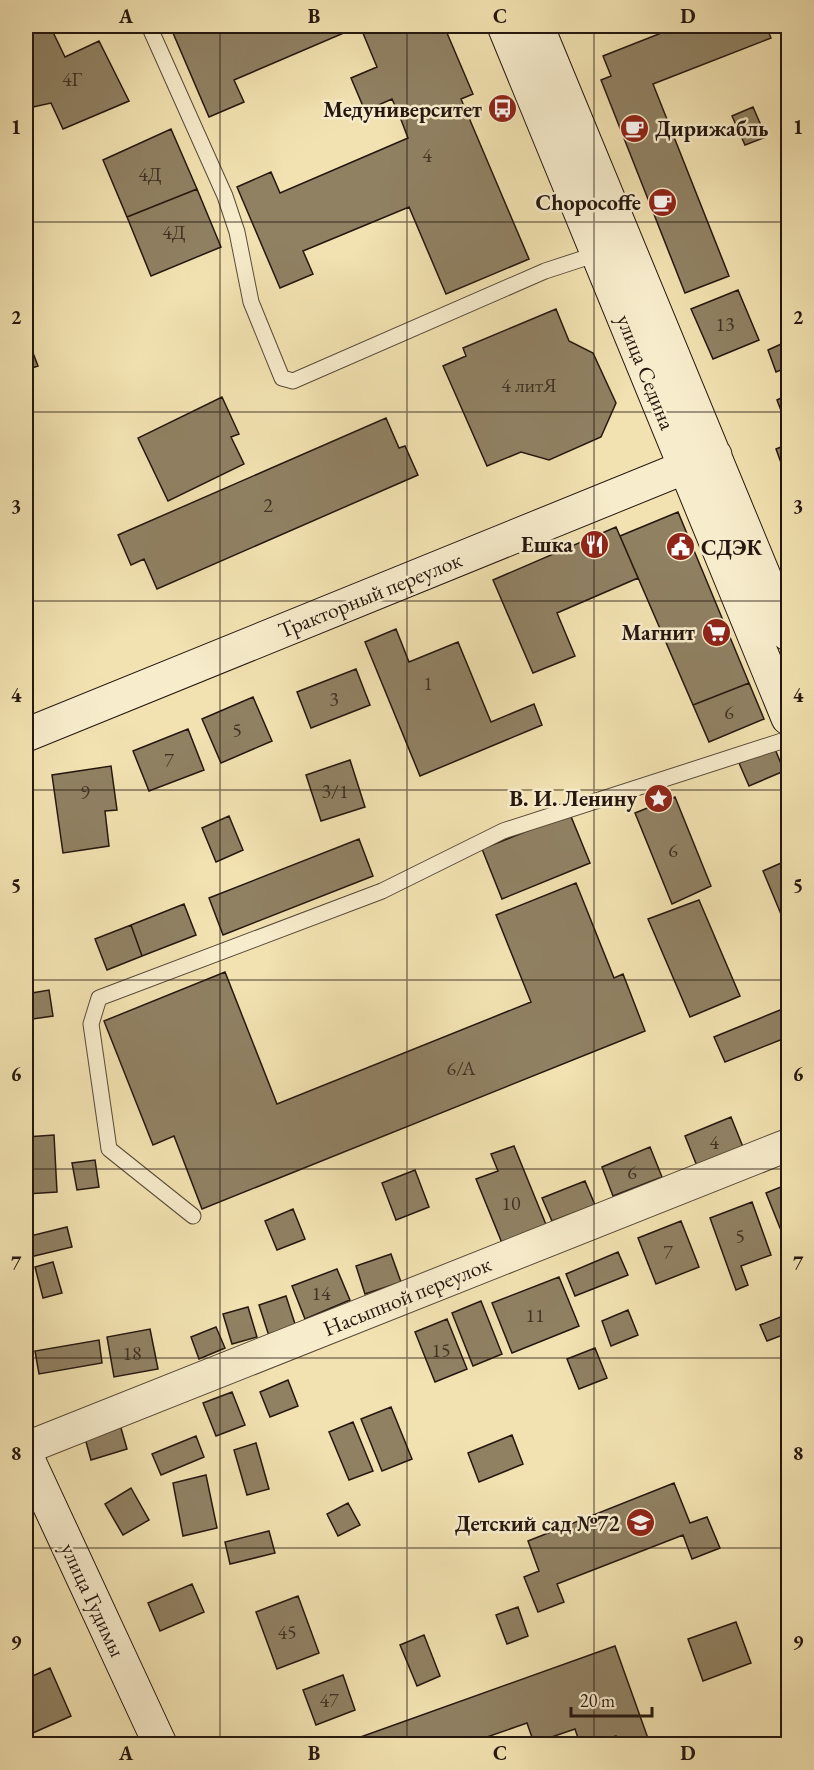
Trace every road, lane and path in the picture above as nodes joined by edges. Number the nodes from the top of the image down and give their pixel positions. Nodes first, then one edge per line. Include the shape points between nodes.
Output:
1 (149, 26) edge
2 (521, 28) edge
3 (597, 254) junction
4 (715, 455) junction
5 (685, 467) junction
6 (789, 634) edge
7 (777, 654) edge
8 (789, 718) edge
9 (26, 735) edge
10 (789, 739) edge
11 (789, 1145) edge
12 (193, 1216) dead end
13 (26, 1448) edge
14 (26, 1455) edge
15 (160, 1744) edge

1 - 3 lane via 225,196 240,241 251,302 282,378 293,381 545,270
2 - 3 street, улица Седина
2 - 4 street, улица Седина
3 - 5 street, улица Седина
4 - 5 street, Тракторный переулок
4 - 6 street, улица Седина
5 - 7 street, улица Седина
5 - 9 street, Тракторный переулок
7 - 8 street, улица Седина
10 - 12 lane via 503,831 382,891 99,998 90,1024 109,1149
11 - 13 street, Насыпной переулок
14 - 15 street, улица Гудимы

